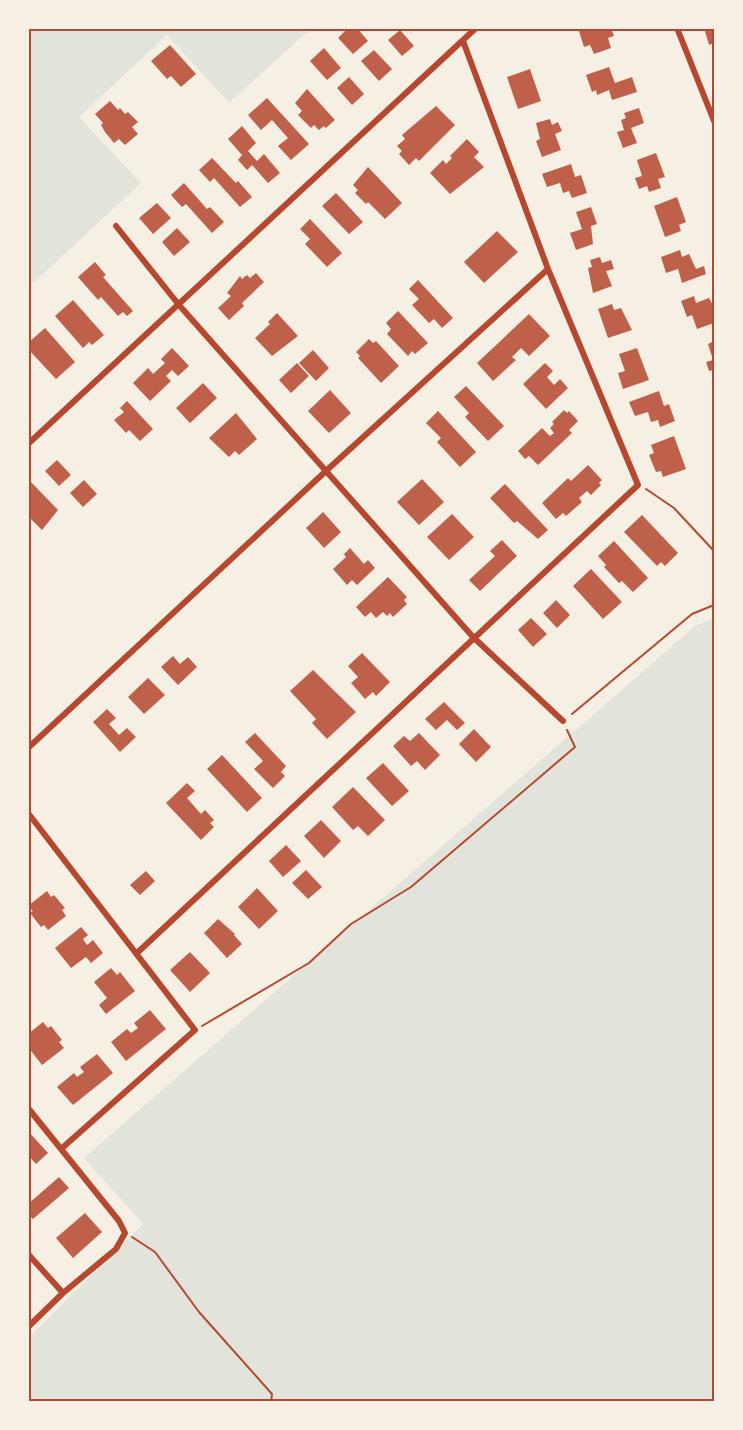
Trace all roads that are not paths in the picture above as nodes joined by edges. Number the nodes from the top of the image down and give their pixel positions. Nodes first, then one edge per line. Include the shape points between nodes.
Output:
1 (476, 28) edge
2 (677, 28) edge
3 (463, 41) junction
4 (714, 121) edge
5 (117, 226) dead end
6 (548, 269) junction
7 (179, 305) junction
8 (28, 444) edge
9 (327, 470) junction
10 (473, 636) junction
11 (563, 721) road end
12 (28, 748) edge
13 (28, 813) edge
14 (137, 953) junction
15 (28, 1108) edge
16 (61, 1149) junction
17 (28, 1254) edge
18 (63, 1293) junction
19 (28, 1327) edge

1 - 3 street
2 - 4 street
3 - 6 street
3 - 7 street
5 - 7 street
6 - 9 street
6 - 10 street via 638,484
7 - 8 street
7 - 9 street
9 - 10 street
9 - 12 street
10 - 11 street
10 - 14 street
13 - 14 street
14 - 16 street via 195,1030
15 - 16 street
16 - 18 street via 125,1233 116,1249
17 - 18 street
18 - 19 street

